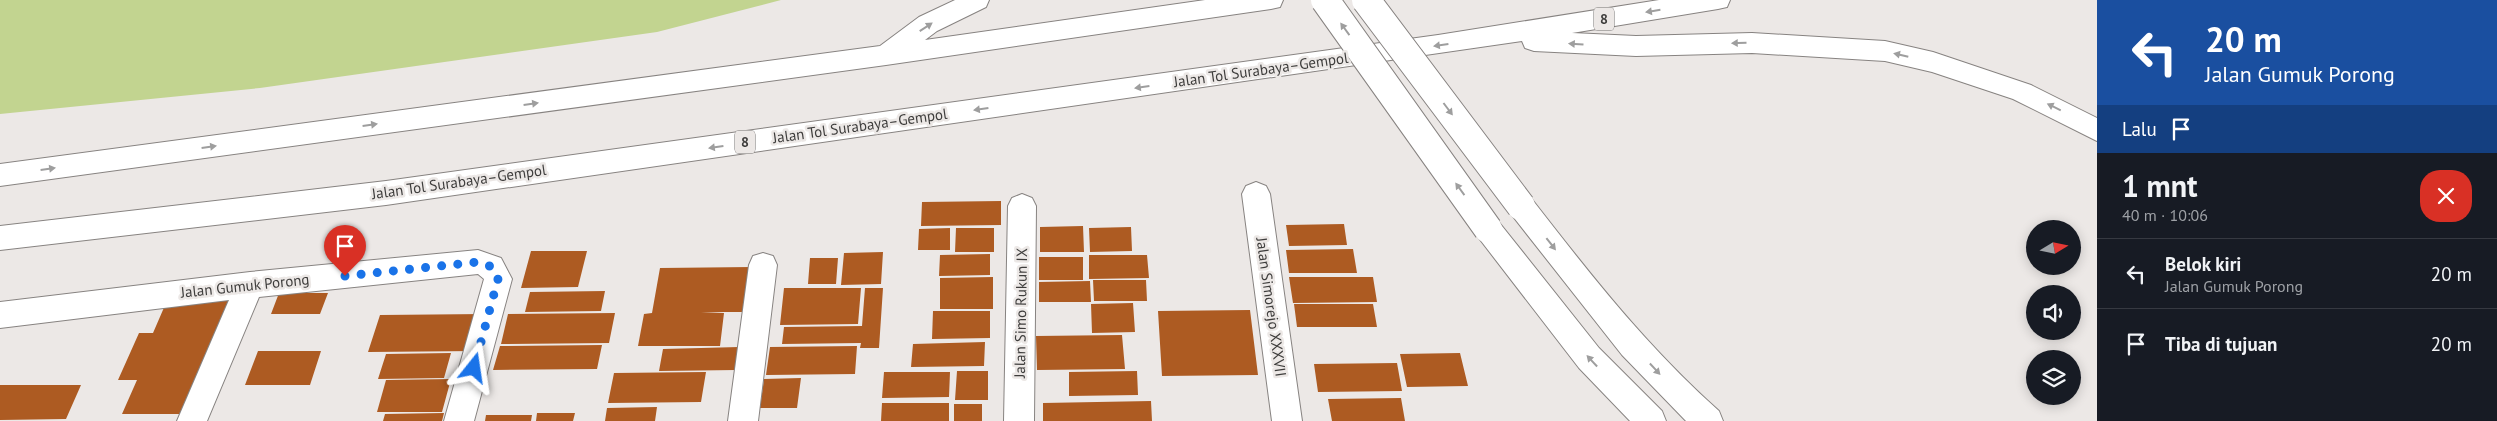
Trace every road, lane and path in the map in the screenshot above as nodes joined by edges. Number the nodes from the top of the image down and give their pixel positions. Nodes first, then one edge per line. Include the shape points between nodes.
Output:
1 (978, 0) edge
2 (1271, 0) edge
3 (1325, 0) edge
4 (1366, 0) edge
5 (1718, 0) edge
6 (1490, 38) junction
7 (886, 55) junction
8 (2097, 130) edge
9 (0, 175) edge
10 (1256, 194) dead end
11 (1022, 206) dead end
12 (0, 238) edge
13 (764, 265) dead end
14 (250, 285) junction
15 (0, 315) edge
16 (192, 421) edge
17 (460, 421) edge
18 (743, 421) edge
19 (1019, 421) edge
20 (1287, 421) edge
21 (1651, 421) edge
22 (1708, 421) edge

7 -> 1 main road via 928,24
2 - 7 main road
21 -> 3 main road, bridge via 1589,358 1488,229
4 -> 22 main road, bridge via 1612,324
5 -> 6 main road, Jalan Tol Surabaya–Gempol / 8
8 -> 6 main road via 2022,92 1933,62 1885,51 1752,42 1588,45
6 -> 12 main road, Jalan Tol Surabaya–Gempol / 8 via 386,193
9 -> 7 main road
10 - 20 main road, Jalan Simorejo XXXVII
11 - 19 main road, Jalan Simo Rukun IX
13 - 18 main road
14 - 15 main road, Jalan Gumuk Porong
14 - 16 main road
14 - 17 main road, Jalan Gumuk Porong via 478,262 490,265 498,279

